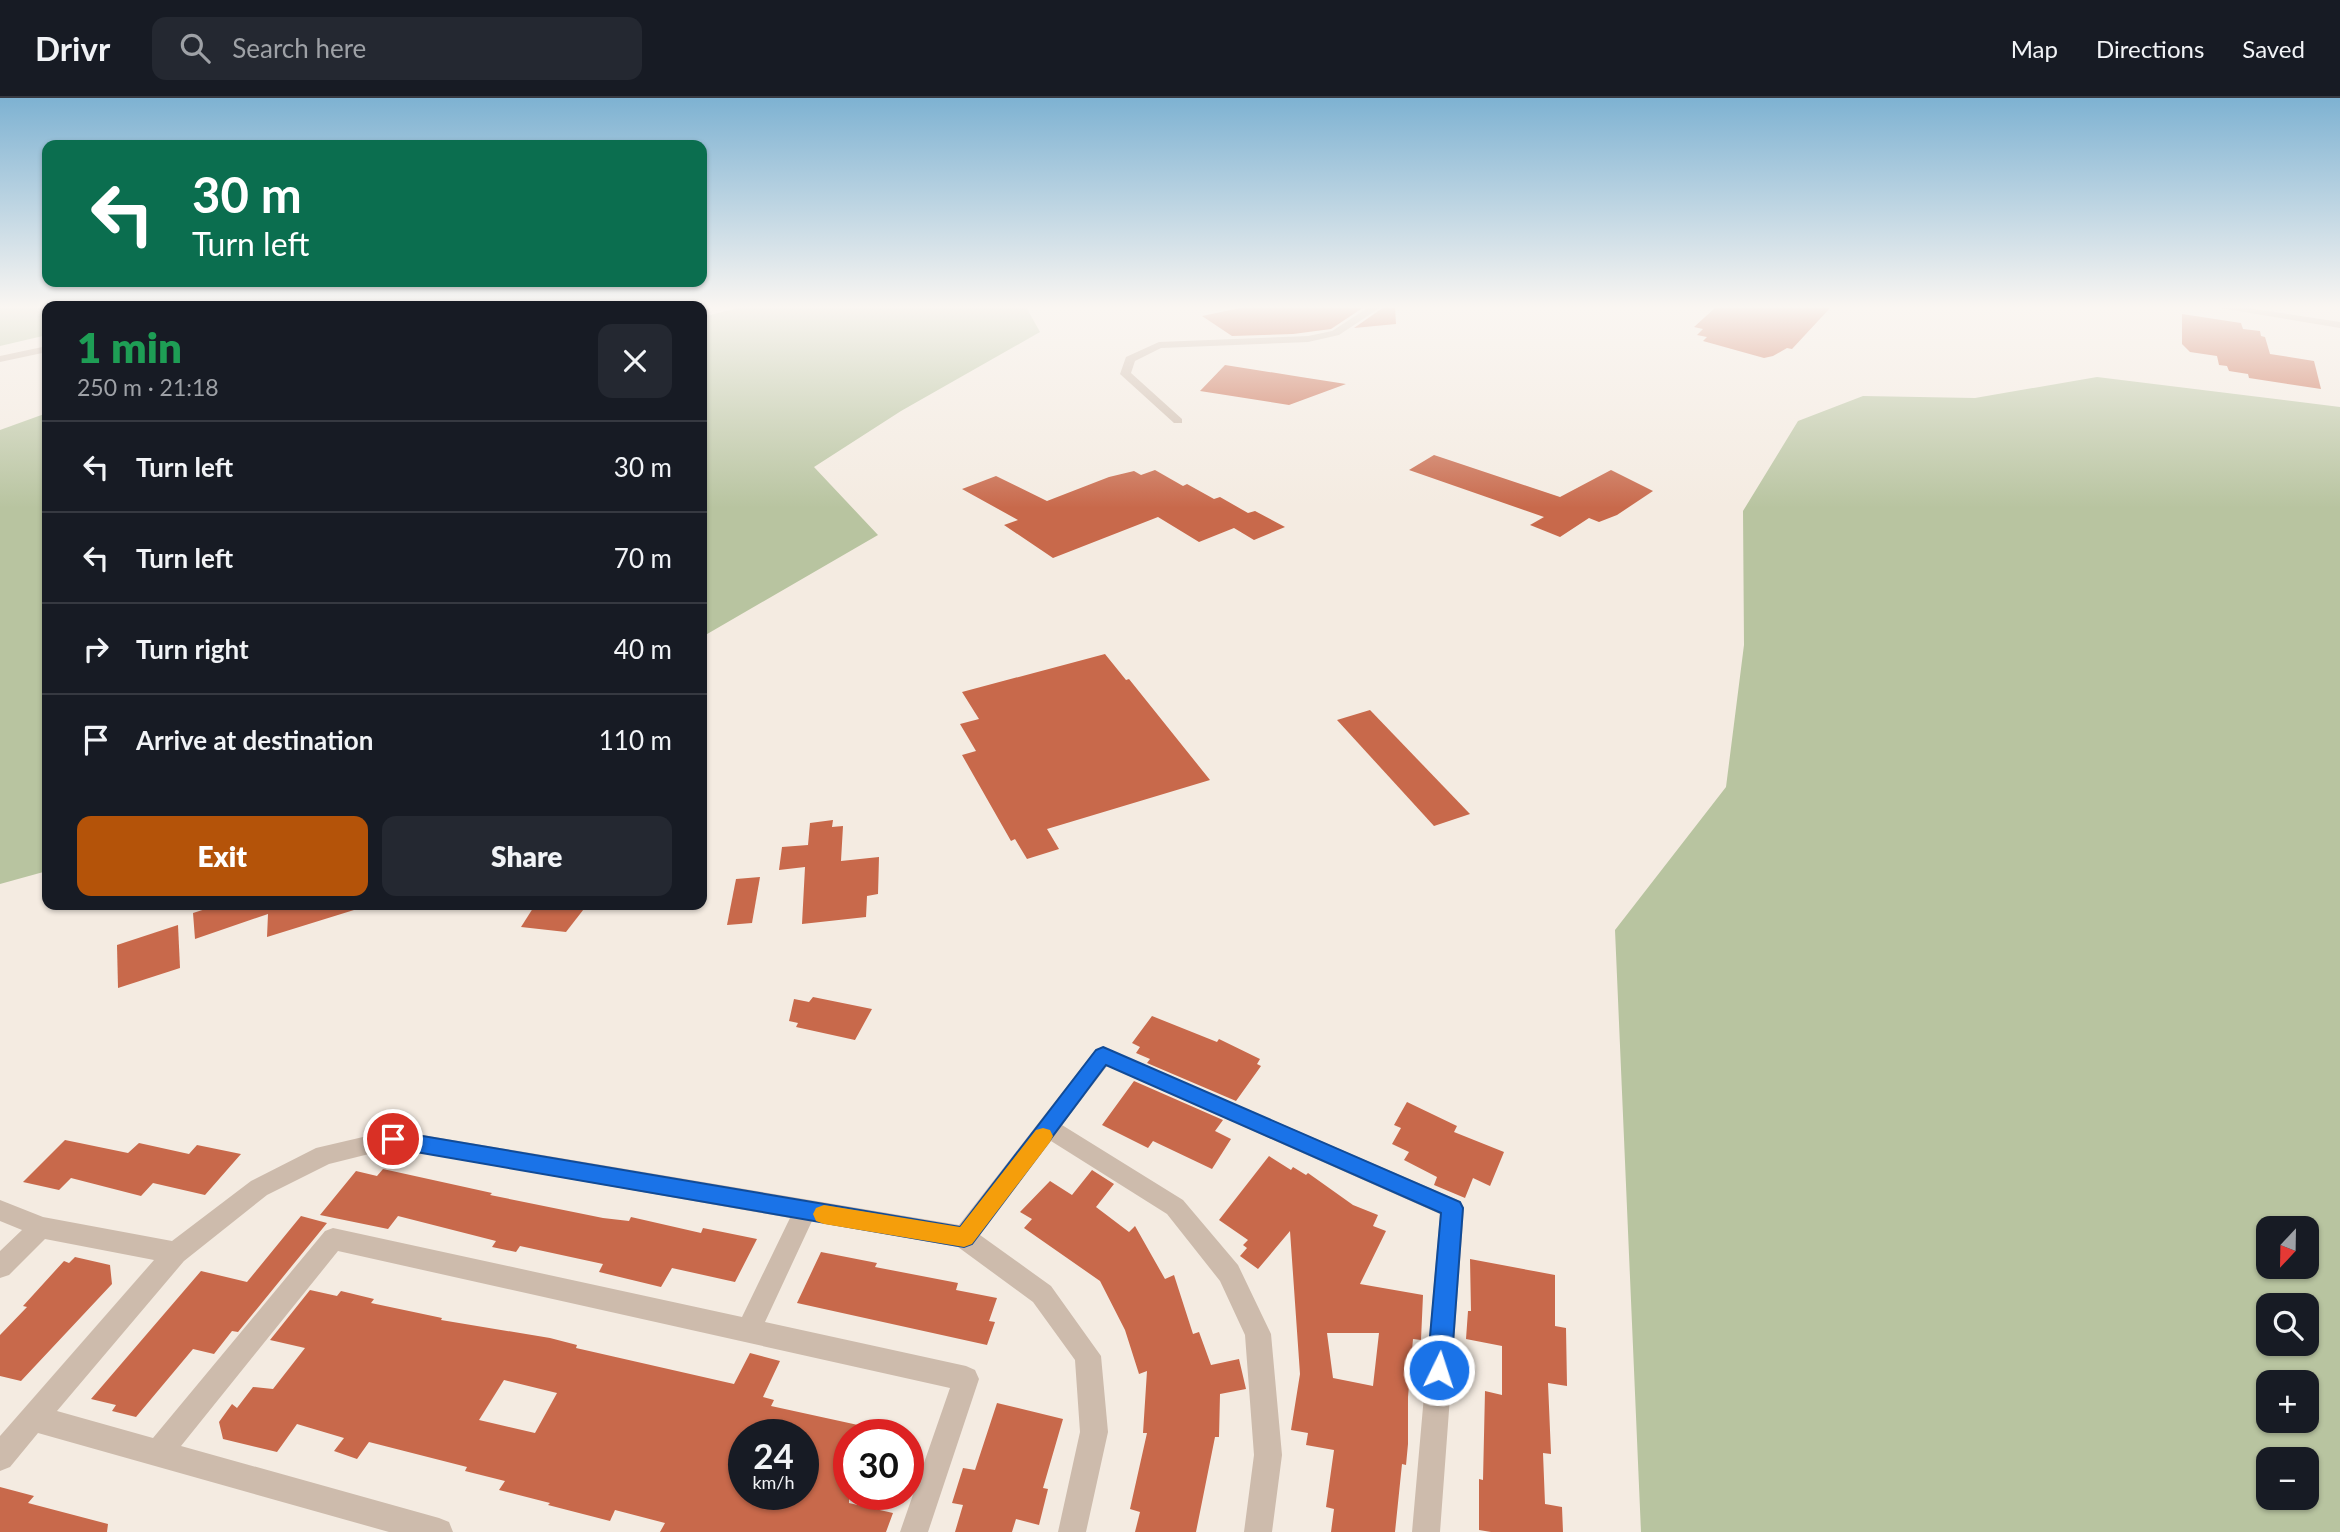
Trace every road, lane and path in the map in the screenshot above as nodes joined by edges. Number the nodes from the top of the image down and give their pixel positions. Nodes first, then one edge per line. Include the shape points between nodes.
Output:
1 (1125, 374) edge
2 (1178, 421) dead end
3 (1049, 1128) junction
4 (0, 1210) edge
5 (805, 1211) junction
6 (41, 1227) junction
7 (964, 1237) junction
8 (175, 1253) junction
9 (0, 1267) edge
10 (748, 1329) junction
11 (34, 1418) junction
12 (159, 1452) junction
13 (0, 1457) edge
14 (439, 1532) edge
15 (914, 1532) edge
16 (1072, 1532) edge
17 (1258, 1532) edge
18 (1426, 1532) edge

1 - 2 street
3 - 7 street
3 - 17 street via 1175,1207 1229,1273 1258,1334 1268,1455
3 - 18 street via 1103,1055 1452,1208
4 - 6 street
5 - 7 street
5 - 8 street via 393,1139 324,1155 259,1188
5 - 10 street
6 - 8 street
6 - 9 street
7 - 16 street via 1042,1294 1088,1356 1094,1432
8 - 11 street
10 - 12 street via 333,1240
10 - 15 street via 966,1379
11 - 12 street
11 - 13 street
12 - 14 street

